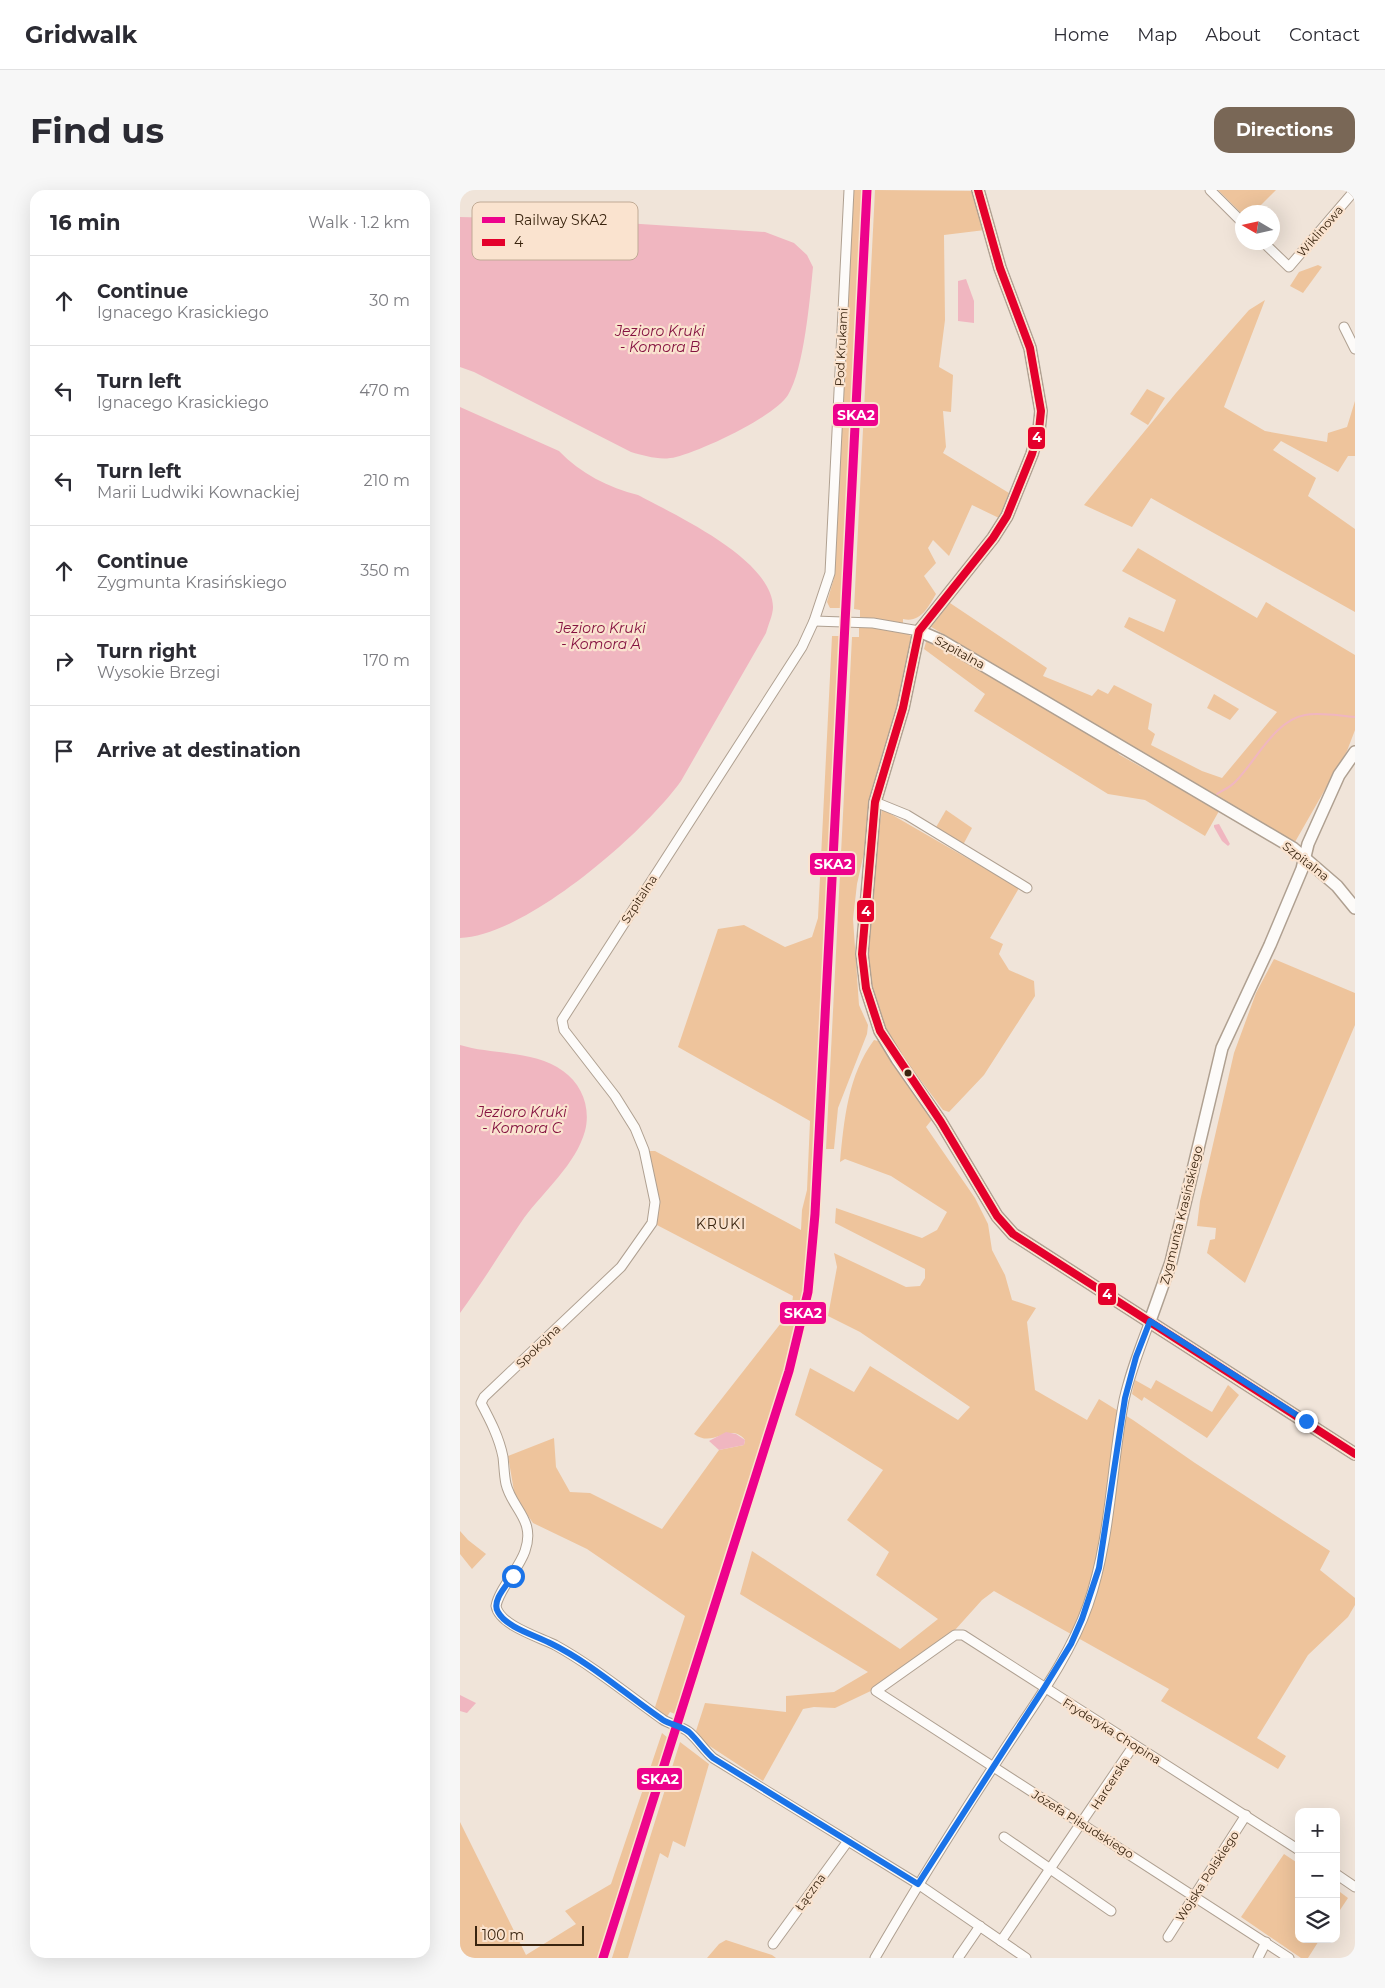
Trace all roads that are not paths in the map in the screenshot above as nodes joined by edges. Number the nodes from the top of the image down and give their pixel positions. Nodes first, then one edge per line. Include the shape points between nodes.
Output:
1 (849, 190) edge
2 (978, 190) edge
3 (1210, 190) edge
4 (1355, 190) edge
5 (1235, 215) edge
6 (1271, 250) edge
7 (1344, 328) dead end
8 (1355, 348) edge
9 (814, 621) junction
10 (919, 631) junction
11 (1355, 752) edge
12 (876, 802) junction
13 (1305, 858) junction
14 (1027, 888) dead end
15 (1355, 908) edge
16 (621, 1267) joint
17 (1150, 1321) junction
18 (1355, 1454) edge
19 (1044, 1688) junction
20 (876, 1691) joint
21 (1134, 1745) junction
22 (992, 1768) junction
23 (1246, 1815) junction
24 (1083, 1824) junction
25 (1004, 1837) dead end
26 (848, 1841) junction
27 (1295, 1847) edge
28 (1051, 1869) junction
29 (1340, 1877) edge
30 (918, 1884) junction
31 (1355, 1887) edge
32 (1195, 1896) junction
33 (1111, 1911) dead end
34 (980, 1926) junction
35 (1168, 1937) dead end
36 (1001, 1941) junction
37 (1266, 1942) junction
38 (773, 1944) dead end
39 (875, 1958) edge
40 (958, 1958) edge
41 (1026, 1958) edge
42 (1258, 1958) edge
43 (1289, 1958) edge

1 - 9 street, Pod Krukami via 830,573
2 - 10 street via 1000,268 1030,348 1041,411 1039,430 1007,516
3 - 5 street
4 - 6 street, Wiklinowa via 1289,267
7 - 8 street
9 - 10 street, Szpitalna via 873,623
9 - 16 street, Szpitalna via 802,647 562,1020 564,1030 615,1096 644,1150 654,1202 652,1223
10 - 12 street via 903,708
10 - 13 street, Szpitalna via 942,640
11 - 13 street, Zygmunta Krasińskiego via 1339,775 1308,844
12 - 14 street via 907,815
12 - 17 street via 862,954 866,988 880,1031 1004,1225
13 - 15 street, Szpitalna via 1337,886
13 - 17 street, Zygmunta Krasińskiego via 1270,945 1222,1048 1171,1262
16 - 26 street, Spokojna via 481,1403 496,1433 511,1498 528,1528 525,1551 497,1601 497,1612 506,1621 556,1646 617,1685 664,1721 689,1732 713,1758
17 - 18 street
17 - 19 street, Zygmunta Krasińskiego via 1125,1398 1103,1549 1094,1587 1074,1638
19 - 20 street, Fryderyka Chopina via 958,1634
19 - 21 street, Fryderyka Chopina
19 - 22 street, Zygmunta Krasińskiego
20 - 22 street, Józefa Piłsudskiego
21 - 23 street, Fryderyka Chopina
21 - 24 street, Harcerska
22 - 24 street, Józefa Piłsudskiego
22 - 30 street, Zygmunta Krasińskiego
23 - 27 street, Fryderyka Chopina
23 - 32 street, Wojska Polskiego
24 - 28 street, Harcerska
24 - 32 street, Józefa Piłsudskiego
25 - 28 street
26 - 30 street
26 - 38 street, Łączna
28 - 33 street
28 - 36 street, Harcerska
29 - 31 street
30 - 34 street
30 - 39 street, Zygmunta Krasińskiego
32 - 35 street, Wojska Polskiego
32 - 37 street, Józefa Piłsudskiego
34 - 36 street
34 - 40 street
36 - 41 street
37 - 42 street
37 - 43 street, Józefa Piłsudskiego

